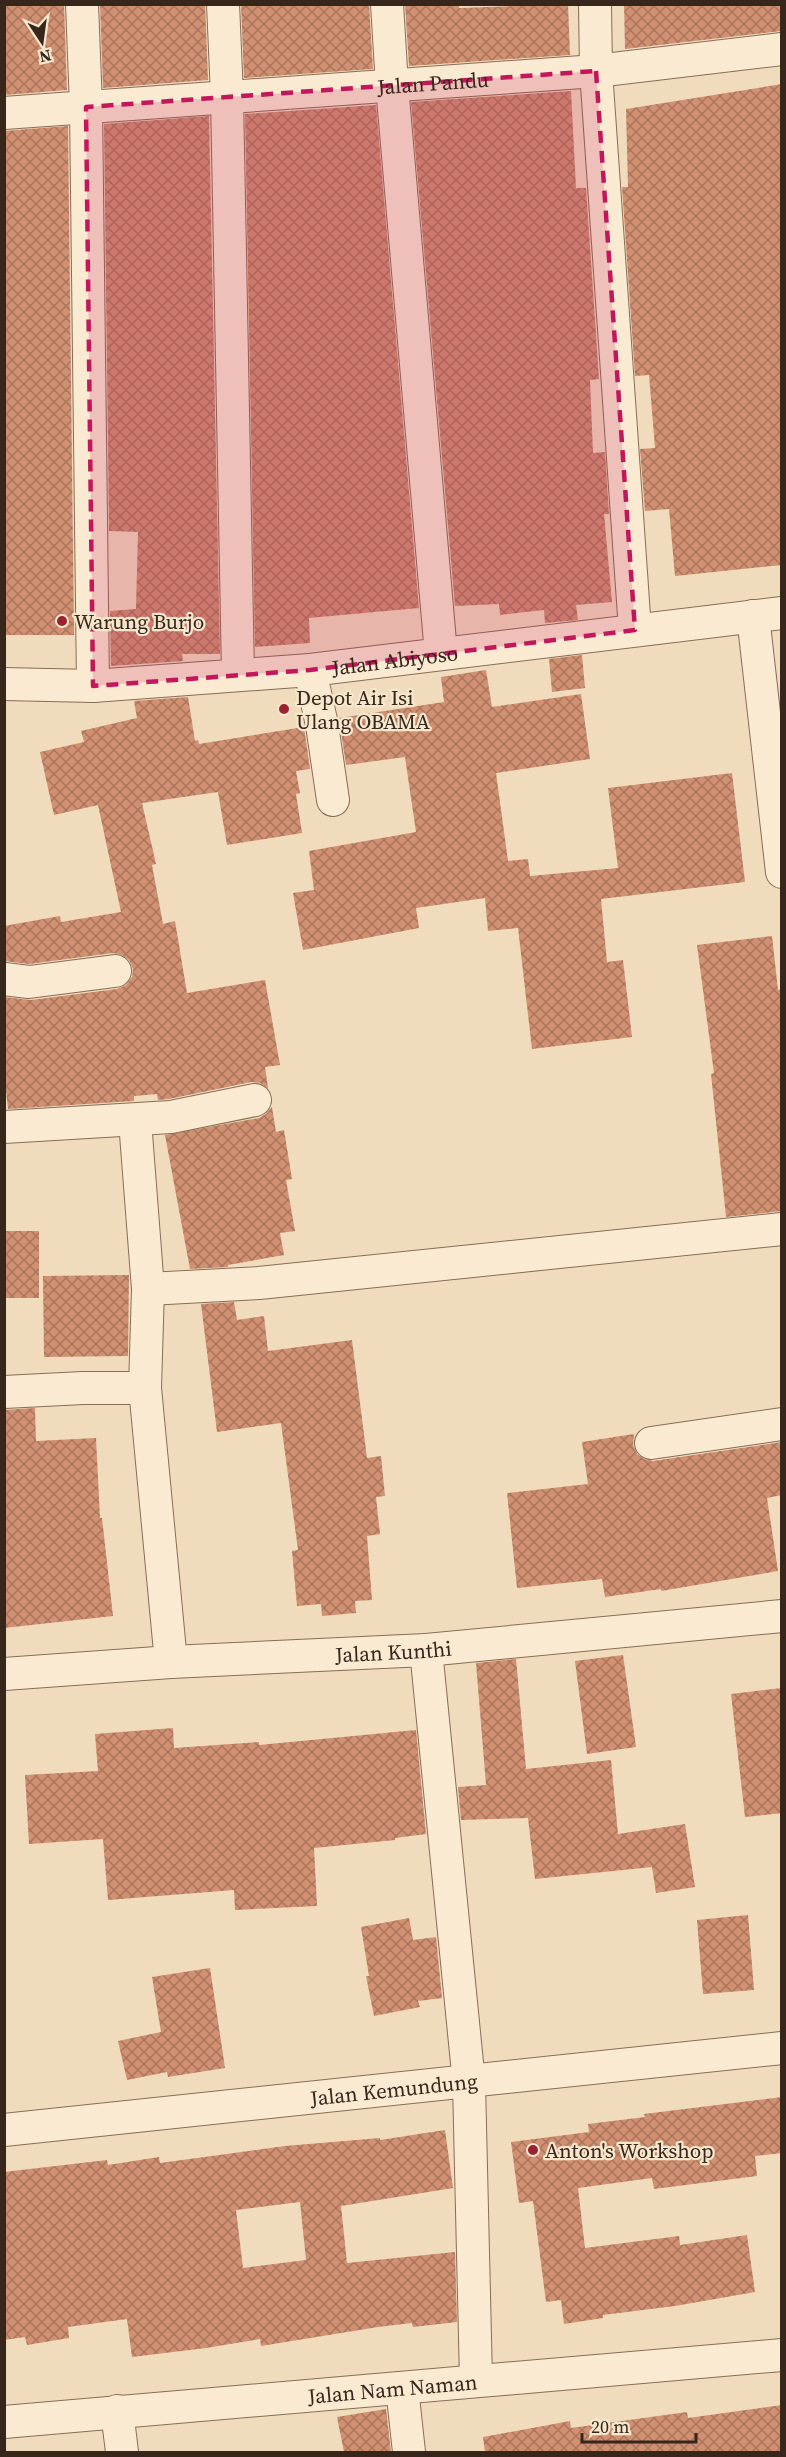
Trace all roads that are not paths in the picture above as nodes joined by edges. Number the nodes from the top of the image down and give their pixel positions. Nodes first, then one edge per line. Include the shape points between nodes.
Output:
1 (82, 4) edge
2 (223, 4) edge
3 (387, 4) edge
4 (595, 4) edge
5 (782, 49) edge
6 (596, 71) junction
7 (392, 86) junction
8 (227, 96) junction
9 (86, 106) junction
10 (4, 113) edge
11 (767, 614) edge
12 (635, 630) junction
13 (441, 654) junction
14 (310, 670) junction
15 (238, 675) junction
16 (4, 684) edge
17 (93, 686) junction
18 (333, 800) dead end
19 (782, 872) edge
20 (115, 971) dead end
21 (4, 979) edge
22 (255, 1100) dead end
23 (135, 1121) junction
24 (4, 1127) edge
25 (782, 1229) edge
26 (147, 1289) junction
27 (145, 1389) junction
28 (4, 1392) edge
29 (782, 1424) edge
30 (651, 1443) dead end
31 (782, 1617) edge
32 (426, 1650) junction
33 (171, 1662) junction
34 (4, 1674) edge
35 (782, 2048) edge
36 (469, 2083) junction
37 (4, 2130) edge
38 (782, 2355) edge
39 (476, 2380) junction
40 (402, 2388) junction
41 (117, 2411) junction
42 (4, 2422) edge
43 (122, 2452) edge
44 (409, 2452) edge

1 - 9 street
2 - 8 street
3 - 7 street
4 - 6 street
5 - 6 street, Jalan Pandu
6 - 7 street, Jalan Pandu
6 - 12 street
7 - 8 street, Jalan Pandu
7 - 13 street
8 - 9 street, Jalan Pandu
8 - 15 street
9 - 10 street, Jalan Pandu
9 - 17 street
11 - 12 street, Jalan Abiyoso
11 - 19 street
12 - 13 street, Jalan Abiyoso
13 - 14 street, Jalan Abiyoso
14 - 15 street, Jalan Abiyoso
14 - 18 street
15 - 17 street, Jalan Abiyoso
16 - 17 street, Jalan Abiyoso
20 - 21 street via 29,982
22 - 23 street via 171,1118
23 - 24 street
23 - 26 street
25 - 26 street via 260,1282
26 - 27 street
27 - 28 street
27 - 33 street
29 - 30 street
31 - 32 street, Jalan Kunthi
32 - 33 street, Jalan Kunthi
32 - 36 street
33 - 34 street, Jalan Kunthi
35 - 36 street, Jalan Kemundung
36 - 37 street, Jalan Kemundung
36 - 39 street
38 - 39 street, Jalan Nam Naman
39 - 40 street, Jalan Nam Naman
40 - 41 street, Jalan Nam Naman
40 - 44 street
41 - 42 street, Jalan Nam Naman
41 - 43 street

